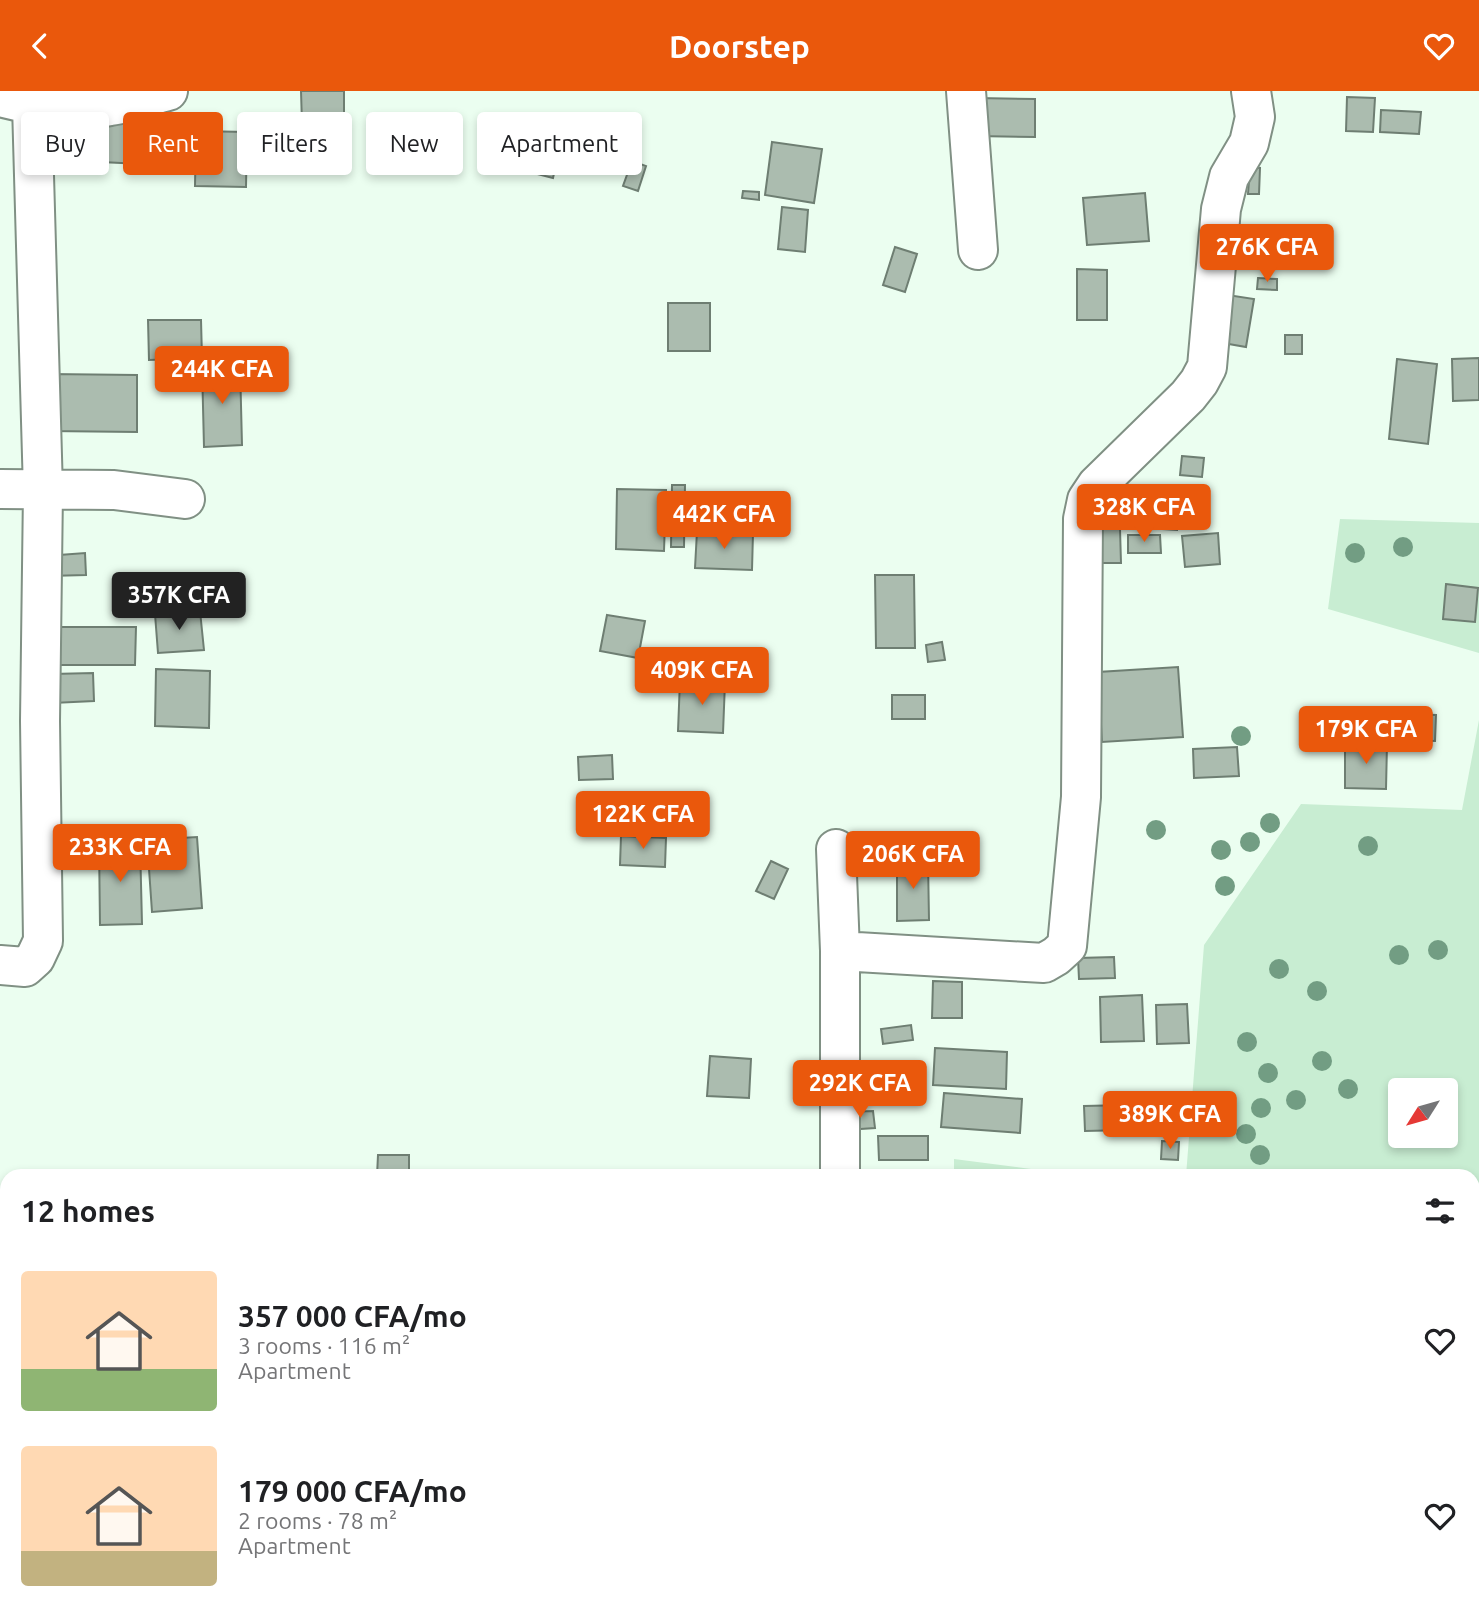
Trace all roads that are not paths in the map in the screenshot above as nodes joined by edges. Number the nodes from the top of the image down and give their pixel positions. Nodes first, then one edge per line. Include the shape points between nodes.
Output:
1 (966, 91) edge
2 (1251, 91) edge
3 (158, 92) edge
4 (16, 101) edge
5 (978, 250) dead end
6 (0, 489) edge
7 (43, 491) junction
8 (185, 499) dead end
9 (836, 849) dead end
10 (840, 951) junction
11 (0, 965) edge
12 (840, 1169) edge

1 - 5 street
2 - 10 street via 1255,117 1249,143 1229,177 1221,209 1207,367 1188,396 1087,500 1083,519 1081,797 1067,946 1044,963
3 - 4 street via 80,109
4 - 7 street
6 - 7 street
7 - 8 street via 114,491
7 - 11 street via 43,941 35,958 24,967
9 - 10 street
10 - 12 street

